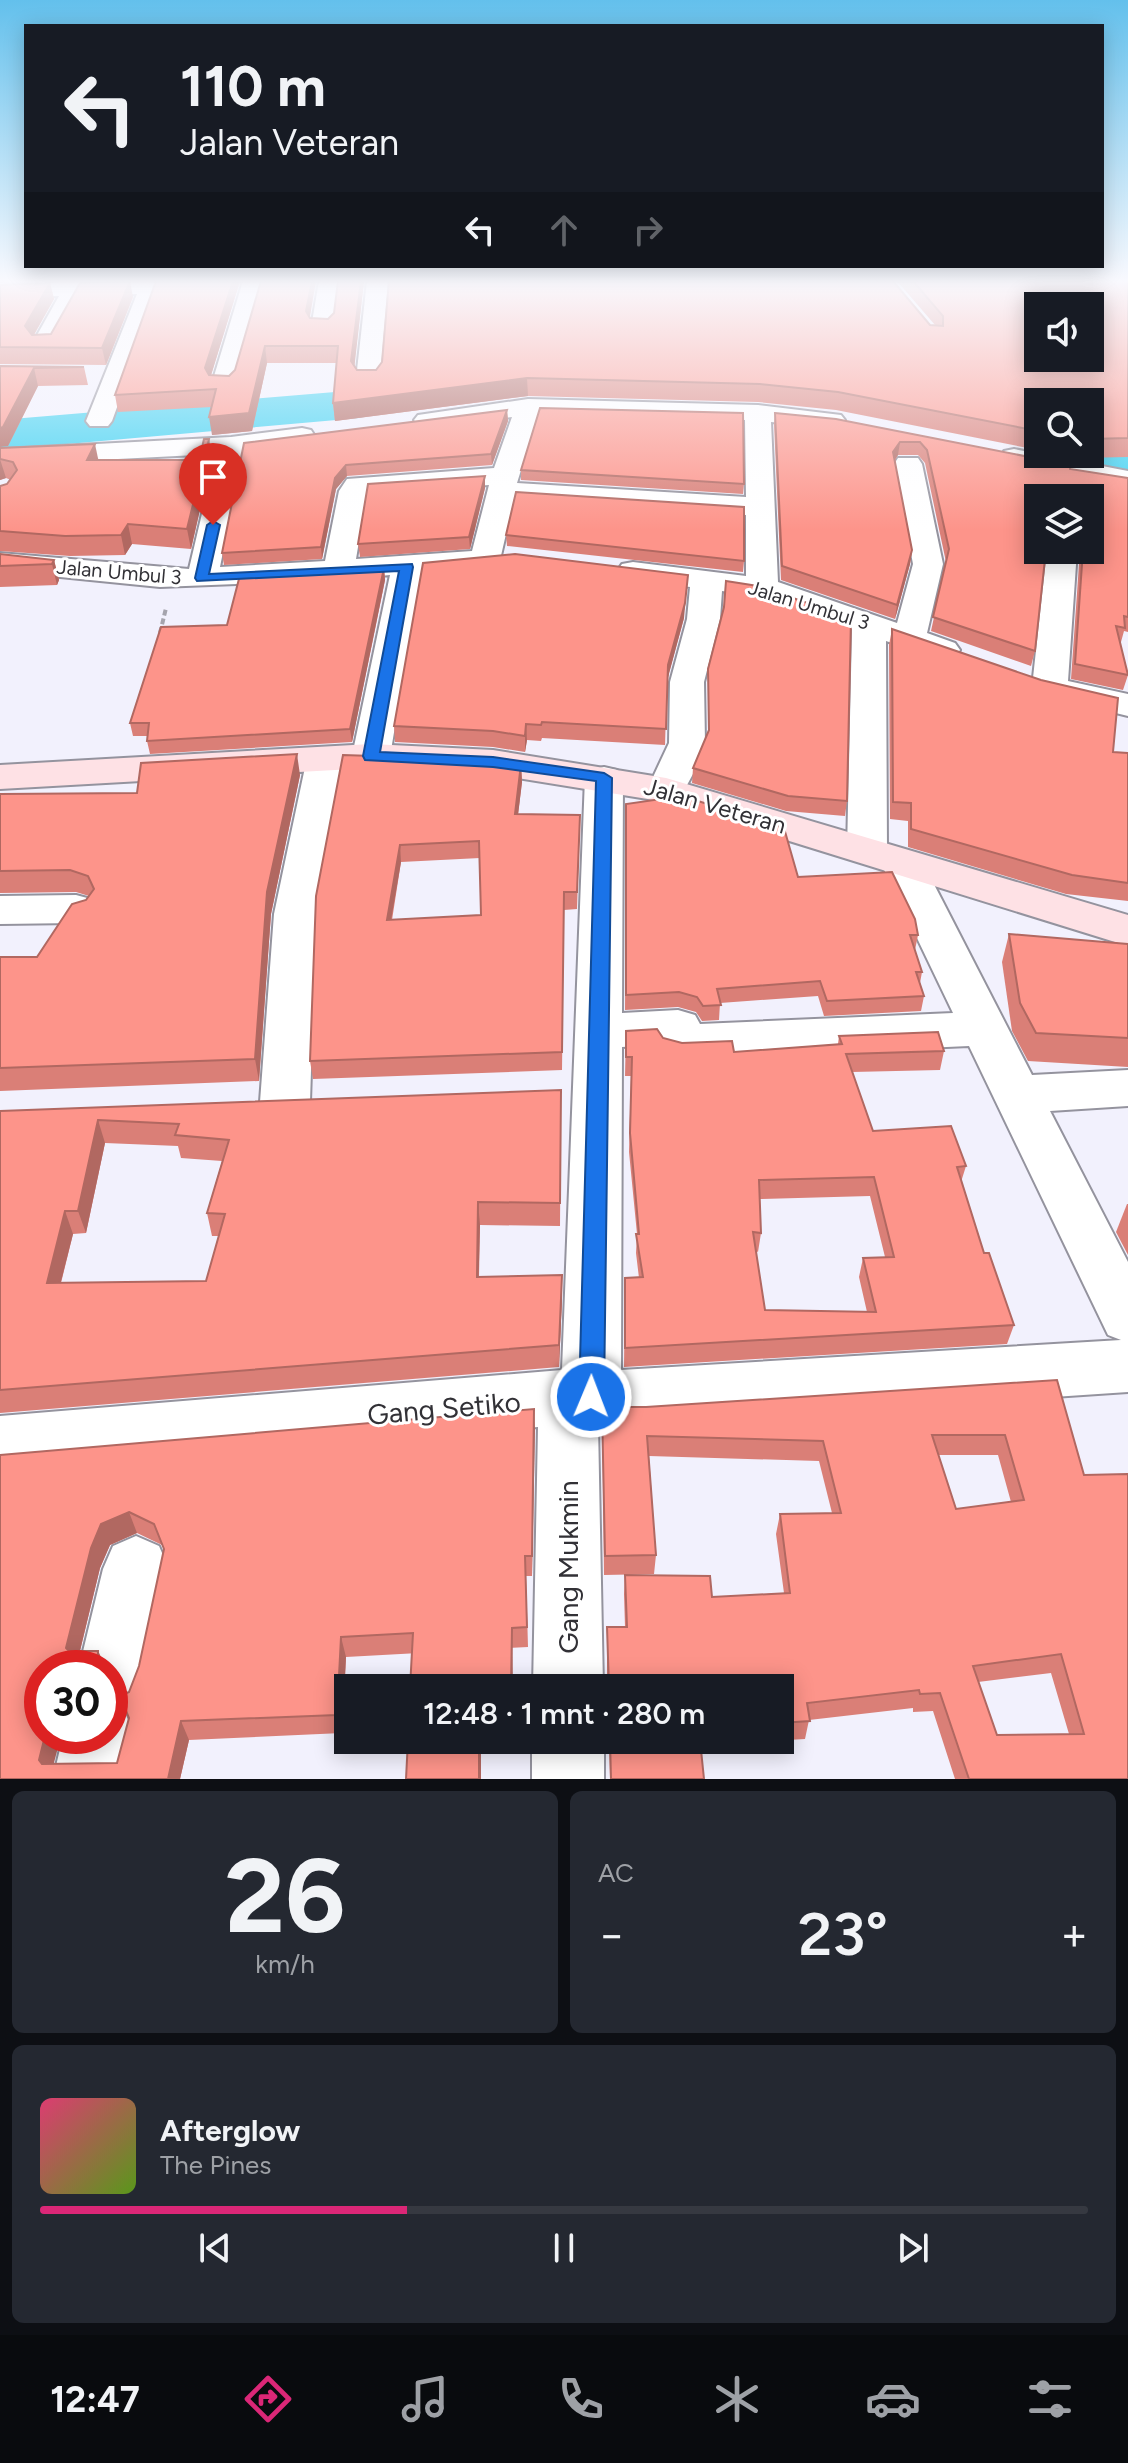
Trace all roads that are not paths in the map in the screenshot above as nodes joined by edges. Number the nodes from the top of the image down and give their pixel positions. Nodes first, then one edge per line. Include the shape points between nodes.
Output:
1 (122, 364) edge
2 (229, 364) edge
3 (370, 364) edge
4 (88, 374) dead end
5 (118, 375) junction
6 (368, 379) edge
7 (223, 386) edge
8 (528, 407) junction
9 (758, 413) junction
10 (99, 421) dead end
11 (403, 423) edge
12 (850, 424) edge
13 (325, 433) edge
14 (231, 445) junction
15 (991, 452) edge
16 (0, 457) edge
17 (1024, 459) edge
18 (908, 464) dead end
19 (1069, 468) joint
20 (1128, 479) edge
21 (503, 483) junction
22 (1067, 484) edge
23 (761, 507) junction
24 (0, 562) edge
25 (1059, 564) edge
26 (599, 566) edge
27 (407, 567) junction
28 (339, 571) junction
29 (187, 578) junction
30 (705, 579) junction
31 (762, 587) junction
32 (869, 623) junction
33 (910, 637) junction
34 (972, 661) edge
35 (1128, 705) edge
36 (371, 756) junction
37 (326, 758) junction
38 (0, 777) edge
39 (604, 778) junction
40 (666, 790) junction
41 (884, 857) junction
42 (76, 909) edge
43 (0, 910) edge
44 (1128, 931) edge
45 (985, 1028) junction
46 (600, 1031) junction
47 (1128, 1088) edge
48 (598, 1090) junction
49 (551, 1092) edge
50 (1017, 1094) junction
51 (285, 1102) edge
52 (1128, 1318) edge
53 (1128, 1366) edge
54 (580, 1397) junction
55 (0, 1445) edge
56 (136, 1569) dead end
57 (118, 1650) edge
58 (569, 1674) edge
59 (95, 1754) edge
60 (568, 1754) edge
61 (89, 1779) edge
62 (568, 1779) edge

1 - 5 street
2 - 7 street
3 - 6 street
4 - 5 street
5 - 10 street
8 - 9 street
8 - 11 street
8 - 21 street
9 - 12 street
9 - 23 street
13 - 14 street
14 - 16 street
14 - 29 street
15 - 17 street
18 - 33 street via 928,564
19 - 20 street
19 - 22 street
21 - 23 street
21 - 27 street, Jalan Umbul 3 via 500,558
21 - 28 street via 357,485
23 - 31 street
24 - 29 street, Jalan Umbul 3
25 - 35 street via 1037,683
26 - 30 street, Jalan Umbul 3
27 - 28 street, Jalan Umbul 3
27 - 36 street
28 - 29 street, Jalan Umbul 3
30 - 31 street, Jalan Umbul 3
30 - 40 street via 704,626 687,682 687,748
31 - 32 street, Jalan Umbul 3
32 - 33 street, Jalan Umbul 3
32 - 41 street
33 - 34 street, Jalan Umbul 3
36 - 37 main road, Jalan Veteran
36 - 39 main road, Jalan Veteran via 493,762
37 - 38 main road, Jalan Veteran
37 - 51 street via 295,914
39 - 40 main road, Jalan Veteran
39 - 46 street, Gang Mukmin
40 - 41 main road, Jalan Veteran
41 - 44 main road, Jalan Veteran
41 - 45 street
42 - 43 street
45 - 46 street via 680,1042 678,1027
45 - 50 street
46 - 48 street, Gang Mukmin
47 - 50 street
48 - 49 street
48 - 54 street, Gang Mukmin
50 - 52 street
53 - 54 street, Gang Setiko
54 - 55 street, Gang Setiko
54 - 58 street, Gang Mukmin
56 - 57 street
59 - 61 street
60 - 62 street

